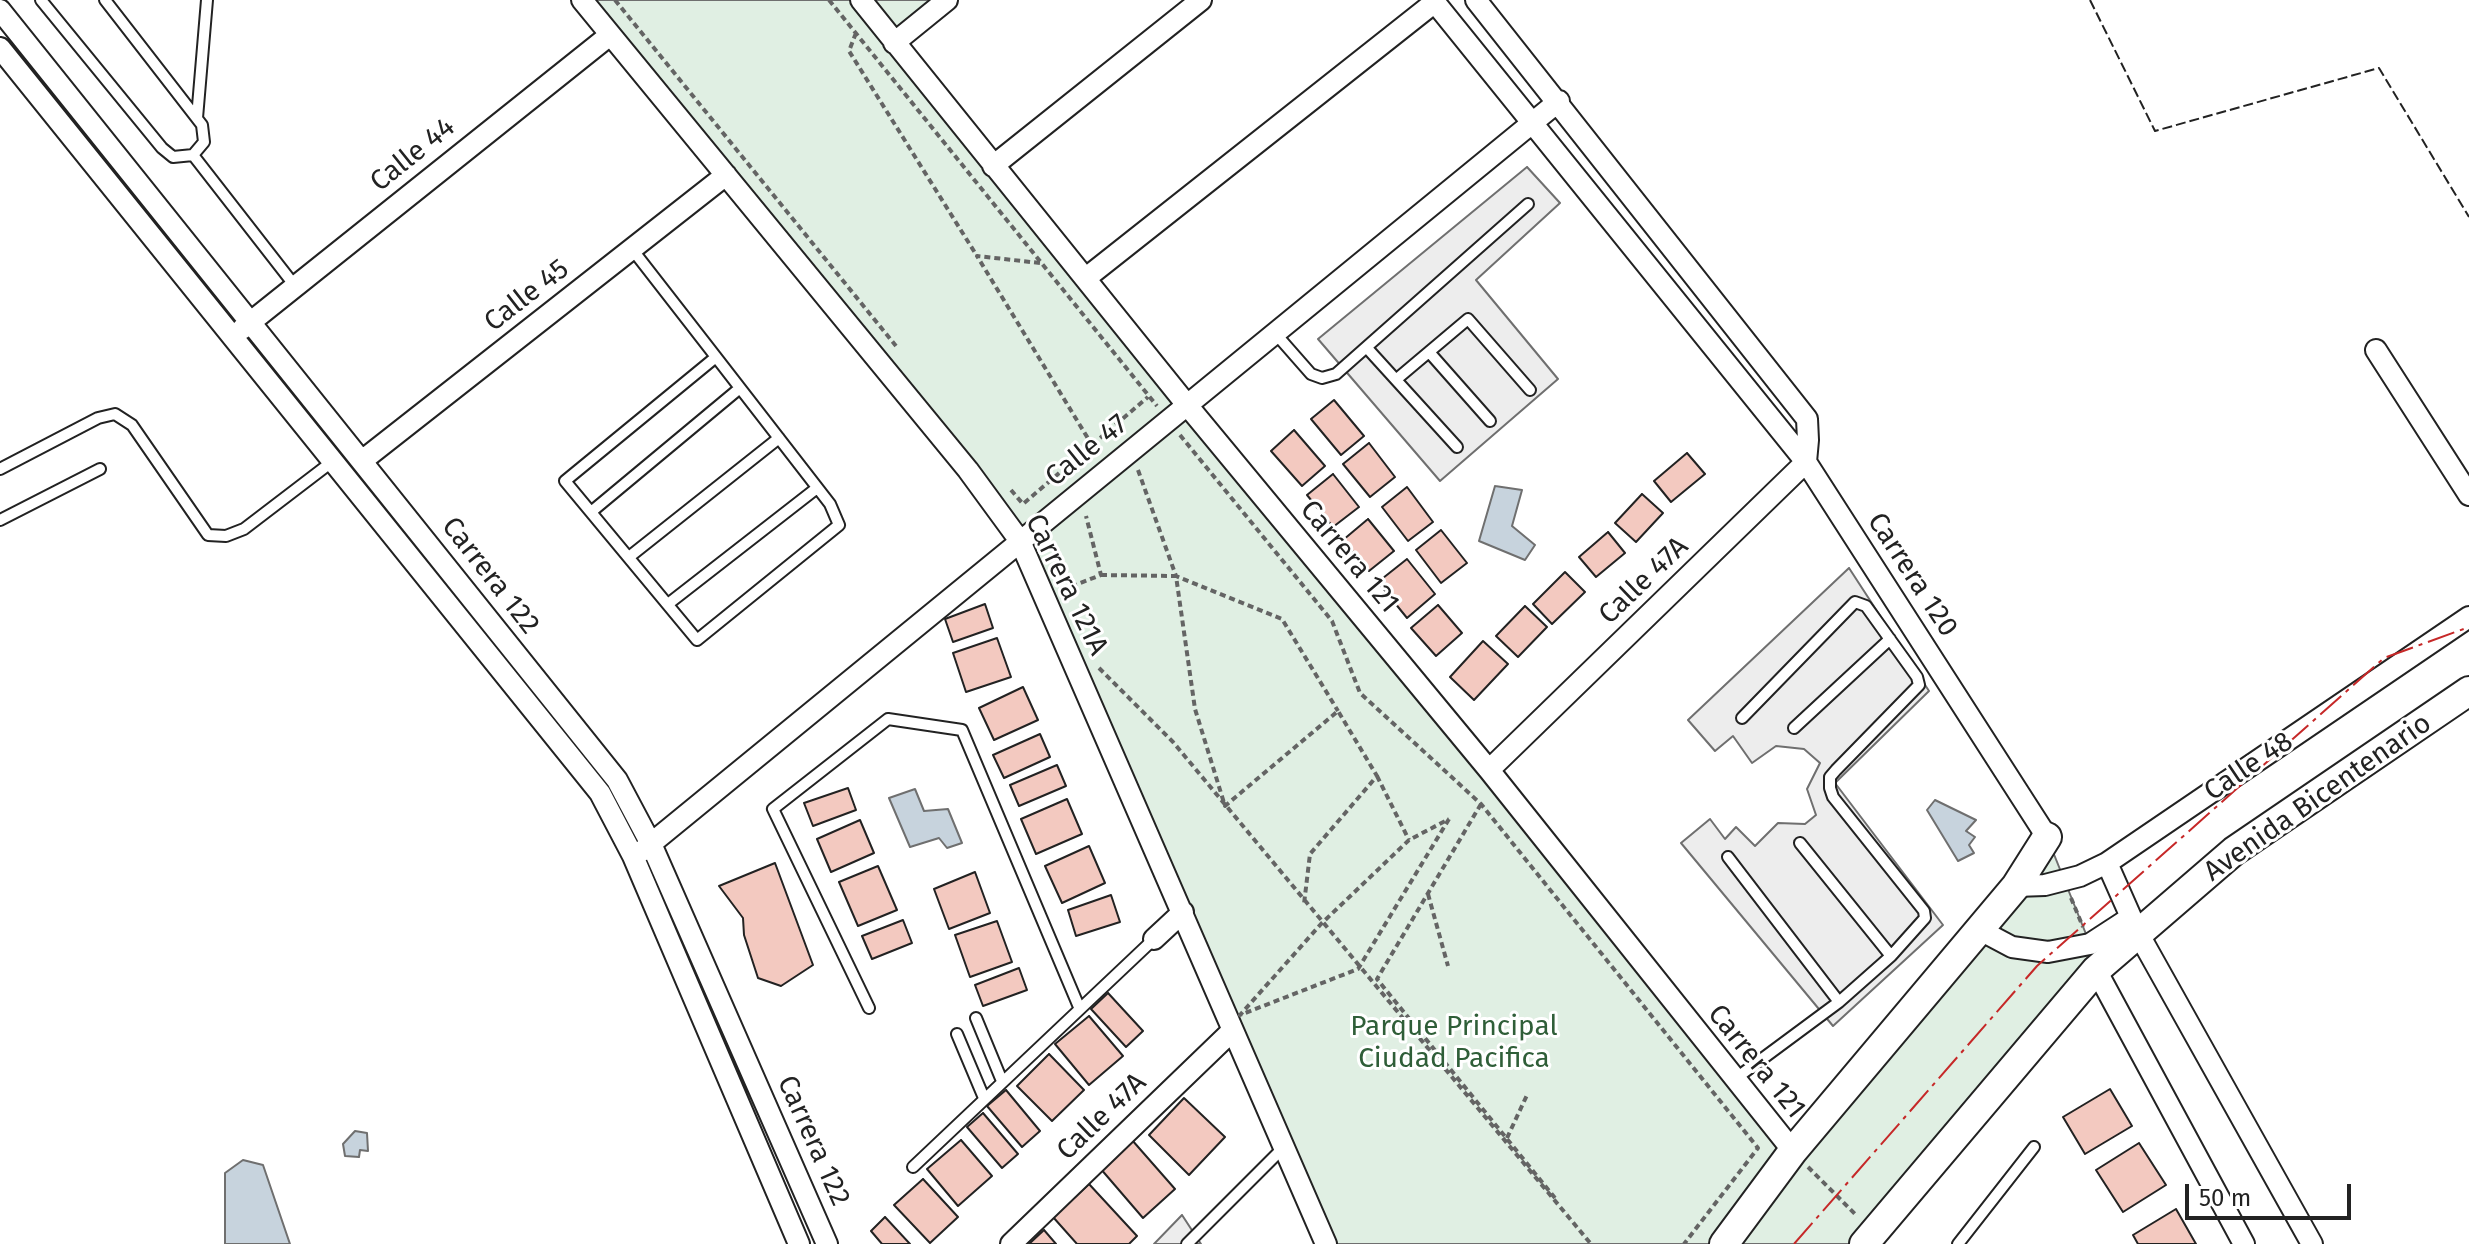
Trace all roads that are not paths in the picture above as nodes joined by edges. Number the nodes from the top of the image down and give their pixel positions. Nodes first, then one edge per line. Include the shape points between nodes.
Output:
1 (41, 0) edge
2 (105, 0) edge
3 (207, 0) edge
4 (582, 0) edge
5 (861, 0) edge
6 (947, 0) edge
7 (1201, 0) edge
8 (1476, 0) edge
9 (1434, 1) edge
10 (0, 10) edge
11 (610, 35) junction
12 (894, 43) junction
13 (0, 48) edge
14 (1559, 101) junction
15 (197, 118) junction
16 (1532, 122) junction
17 (193, 155) junction
18 (993, 166) junction
19 (726, 175) junction
20 (1528, 204) dead end
21 (632, 249) junction
22 (1086, 278) junction
23 (295, 286) junction
24 (251, 321) junction
25 (1275, 333) junction
26 (234, 336) junction
27 (1367, 348) junction
28 (2376, 350) dead end
29 (1429, 352) junction
30 (716, 357) junction
31 (1398, 378) junction
32 (740, 388) junction
33 (1530, 390) dead end
34 (1187, 415) junction
35 (1490, 421) dead end
36 (779, 438) junction
37 (1457, 447) dead end
38 (334, 459) junction
39 (363, 460) junction
40 (1806, 462) junction
41 (0, 469) edge
42 (100, 469) dead end
43 (817, 488) junction
44 (2469, 495) edge
45 (591, 512) junction
46 (0, 520) edge
47 (1020, 541) junction
48 (629, 557) junction
49 (668, 604) junction
50 (2469, 617) edge
51 (1890, 639) junction
52 (2467, 688) edge
53 (1742, 718) dead end
54 (1794, 728) dead end
55 (1489, 770) junction
56 (2047, 837) joint
57 (1800, 843) dead end
58 (652, 846) junction
59 (633, 856) junction
60 (1728, 857) dead end
61 (2107, 863) junction
62 (2016, 886) junction
63 (1183, 912) junction
64 (2134, 926) junction
65 (1980, 930) junction
66 (1154, 939) joint
67 (1891, 956) junction
68 (2093, 957) junction
69 (1839, 1002) junction
70 (1079, 1007) junction
71 (869, 1008) dead end
72 (976, 1018) dead end
73 (1236, 1023) junction
74 (957, 1034) dead end
75 (1734, 1080) junction
76 (1002, 1081) junction
77 (984, 1098) junction
78 (1284, 1147) junction
79 (2034, 1147) dead end
80 (1793, 1151) junction
81 (913, 1167) dead end
82 (1869, 1238) edge
83 (799, 1244) edge
84 (827, 1244) edge
85 (1011, 1244) edge
86 (1187, 1244) edge
87 (1326, 1244) edge
88 (1724, 1244) edge
89 (1958, 1244) edge
90 (2244, 1244) edge
91 (2312, 1244) edge

1 - 17 lane via 162,148 180,159
2 - 15 lane
3 - 15 lane
4 - 11 street, Carrera 121A
5 - 12 street, Carrera 121
6 - 12 street
7 - 18 street
8 - 14 street
9 - 16 street, Carrera 120
9 - 22 street
10 - 24 street, Carrera 122
11 - 19 street, Carrera 121A
11 - 23 street, Calle 44
12 - 18 street, Carrera 121
13 - 26 street, Carrera 122
14 - 16 street, Calle 47
14 - 40 street via 1807,419
15 - 17 lane via 204,142
16 - 25 street, Calle 47
16 - 40 street, Carrera 120
17 - 23 lane
18 - 22 street, Carrera 121
19 - 21 street, Calle 45
19 - 47 street, Carrera 121A
20 - 27 lane
21 - 30 lane
21 - 39 street, Calle 45
22 - 34 street, Carrera 121
23 - 24 street, Calle 44
24 - 26 street, Calle 44
24 - 39 street, Carrera 122
25 - 27 lane via 1311,374 1322,378 1336,374
25 - 34 street, Calle 47
26 - 38 street, Carrera 122
27 - 31 lane
28 - 44 street
29 - 31 lane
29 - 33 lane via 1468,319
29 - 35 lane
30 - 32 lane
30 - 45 lane via 565,481
31 - 37 lane
32 - 36 lane
32 - 45 lane
34 - 47 street, Calle 47
34 - 55 street, Carrera 121
36 - 43 lane
36 - 48 lane
38 - 41 lane via 244,529 226,536 208,535 132,425 115,414
38 - 59 street, Carrera 122 via 600,793
39 - 58 street, Carrera 122 via 617,780
40 - 55 street, Calle 47A
40 - 56 street, Carrera 120
42 - 46 lane
43 - 49 lane
43 - 49 lane via 839,525 697,640
45 - 48 lane
47 - 58 street, Calle 47
47 - 63 street, Carrera 121A
48 - 49 lane
50 - 61 street, Calle 48
51 - 53 lane via 1866,606 1855,602
51 - 54 lane
51 - 67 lane via 1919,685 1836,770 1830,788 1924,911 1922,925
52 - 64 main road, Avenida Bicentenario
55 - 75 street, Carrera 121
56 - 62 main road
57 - 67 lane
58 - 59 street, Calle 47
58 - 84 street, Carrera 122
59 - 83 street, Carrera 122
60 - 69 lane
61 - 62 street, Calle 48 via 2063,880
61 - 64 street
62 - 65 main road
63 - 66 street
63 - 73 street, Carrera 121A
64 - 68 main road, Avenida Bicentenario
64 - 91 street
65 - 68 street via 2012,947
65 - 80 main road
66 - 70 lane
67 - 69 lane
68 - 82 main road
68 - 90 street
69 - 75 lane
70 - 71 lane via 962,730 888,719 773,809
70 - 76 lane
72 - 76 lane
73 - 78 street, Carrera 121A
73 - 85 street, Calle 47A
74 - 77 lane
75 - 80 street, Carrera 121
76 - 77 lane
77 - 81 lane
78 - 86 lane
78 - 87 street, Carrera 121A
79 - 89 lane
80 - 88 main road

